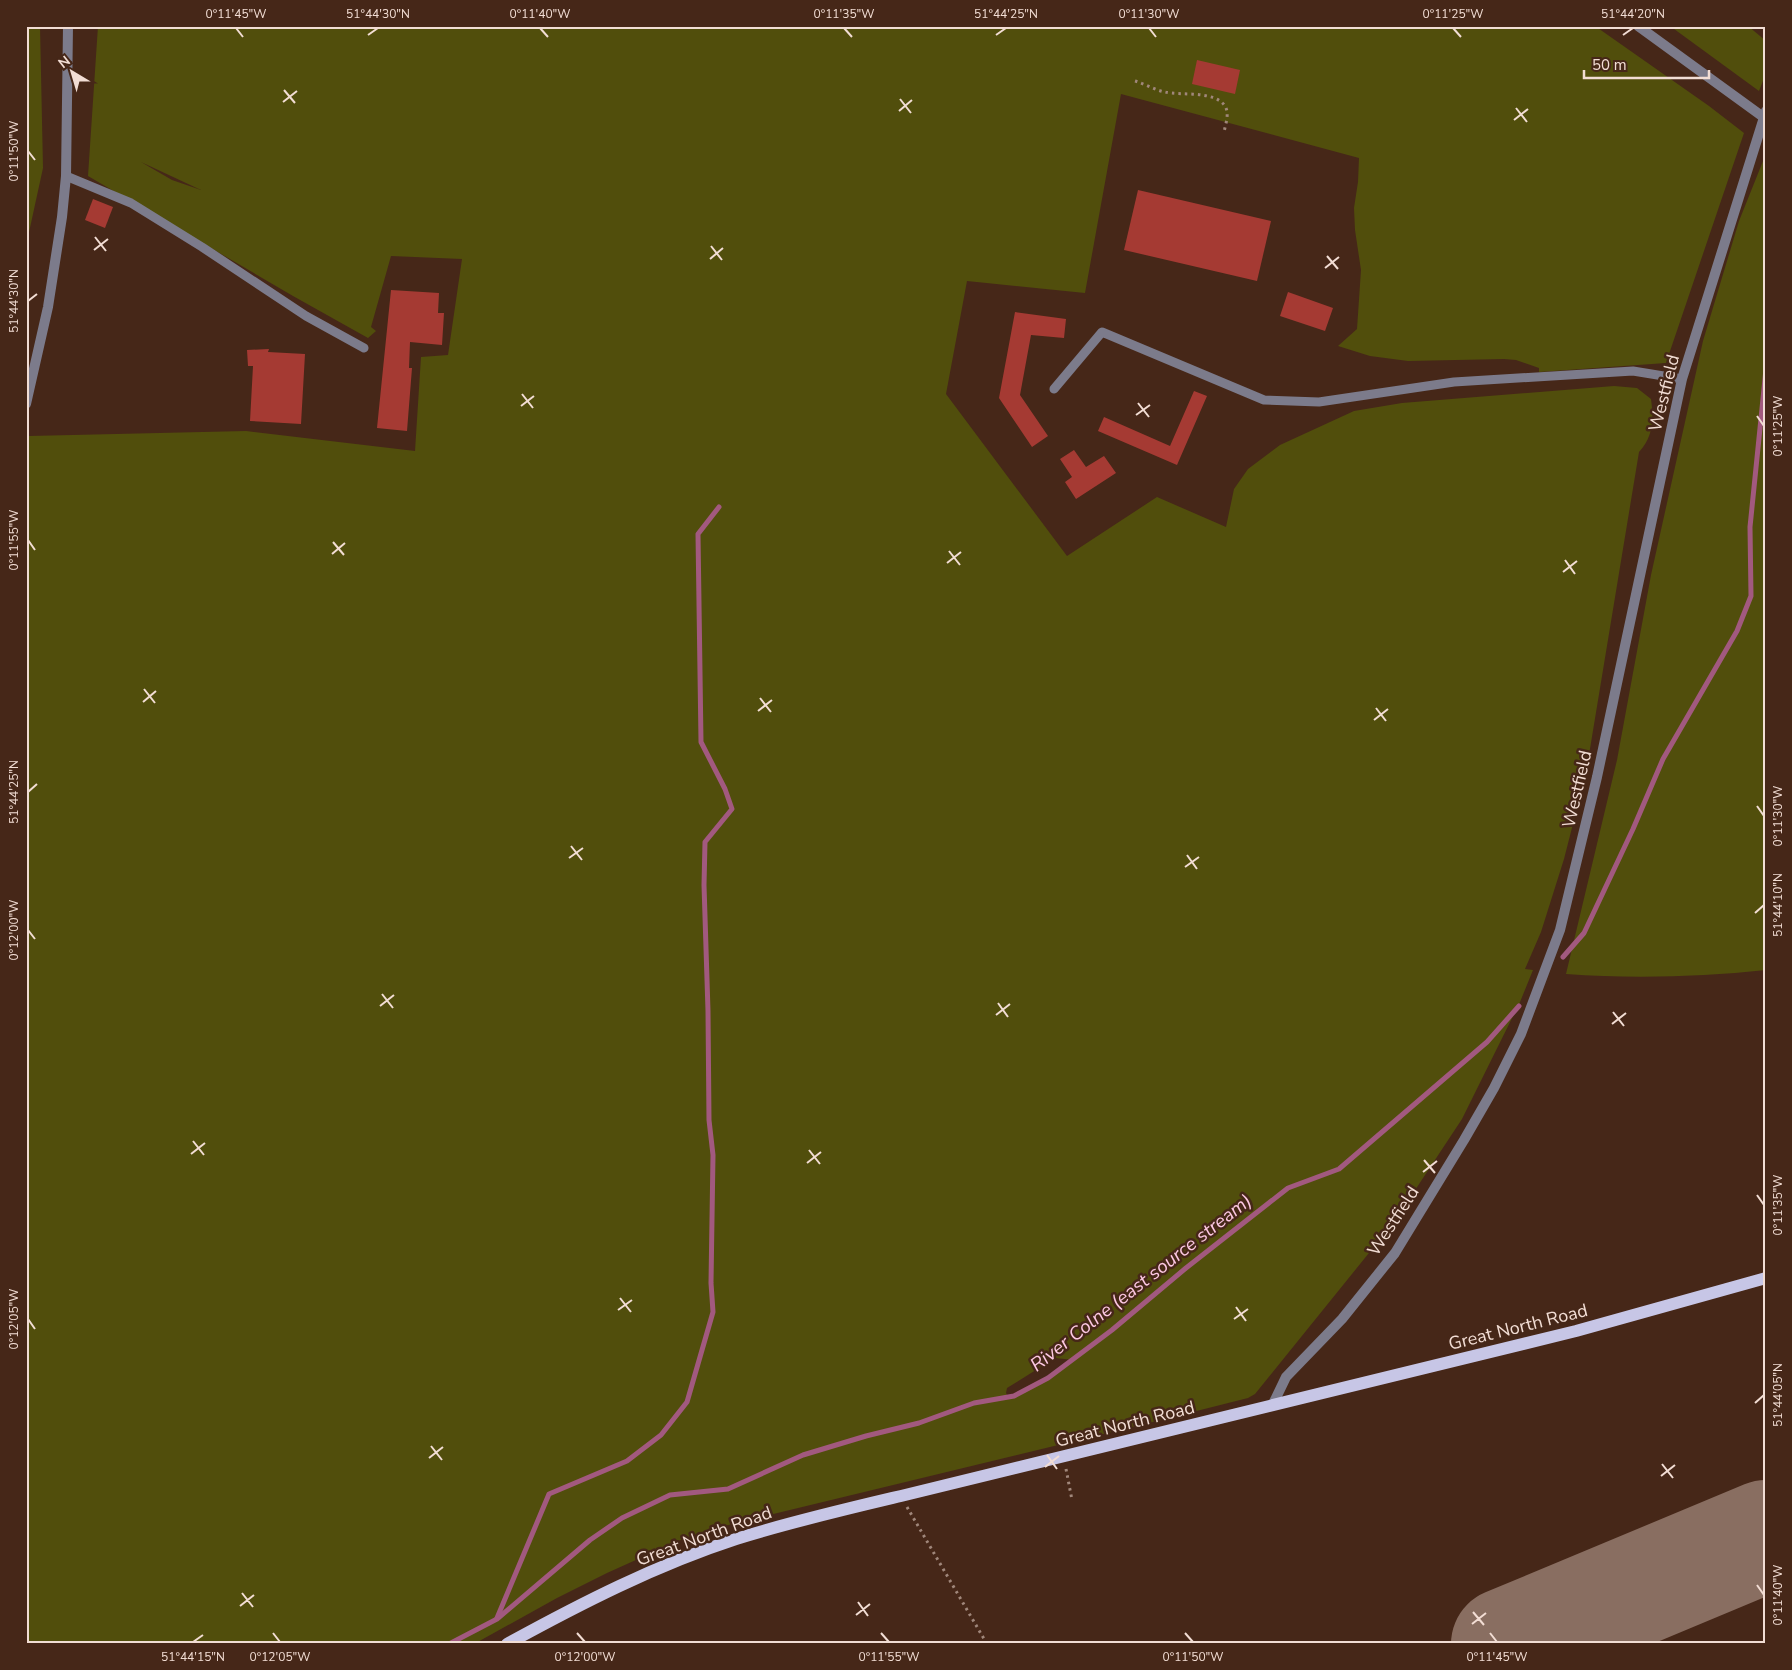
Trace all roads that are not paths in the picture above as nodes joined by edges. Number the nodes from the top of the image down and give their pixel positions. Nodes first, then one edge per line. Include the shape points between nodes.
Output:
1 (68, 26) edge
2 (1638, 26) edge
3 (1765, 116) edge
4 (66, 176) junction
5 (364, 348) dead end
6 (1682, 379) junction
7 (1054, 389) dead end
8 (26, 404) edge
9 (1766, 1278) edge
10 (1272, 1406) junction
11 (508, 1644) edge

1 - 4 street
2 - 3 street
3 - 6 street, Westfield
4 - 5 lane via 131,203 306,316
4 - 8 street via 48,306
6 - 7 lane via 1633,371 1454,382 1320,402 1264,400 1102,332
6 - 10 street, Westfield via 1597,777 1560,930 1521,1034 1494,1088 1395,1253 1342,1319 1286,1377
9 - 10 main road, Great North Road via 1576,1331
10 - 11 main road, Great North Road via 734,1540 609,1592

